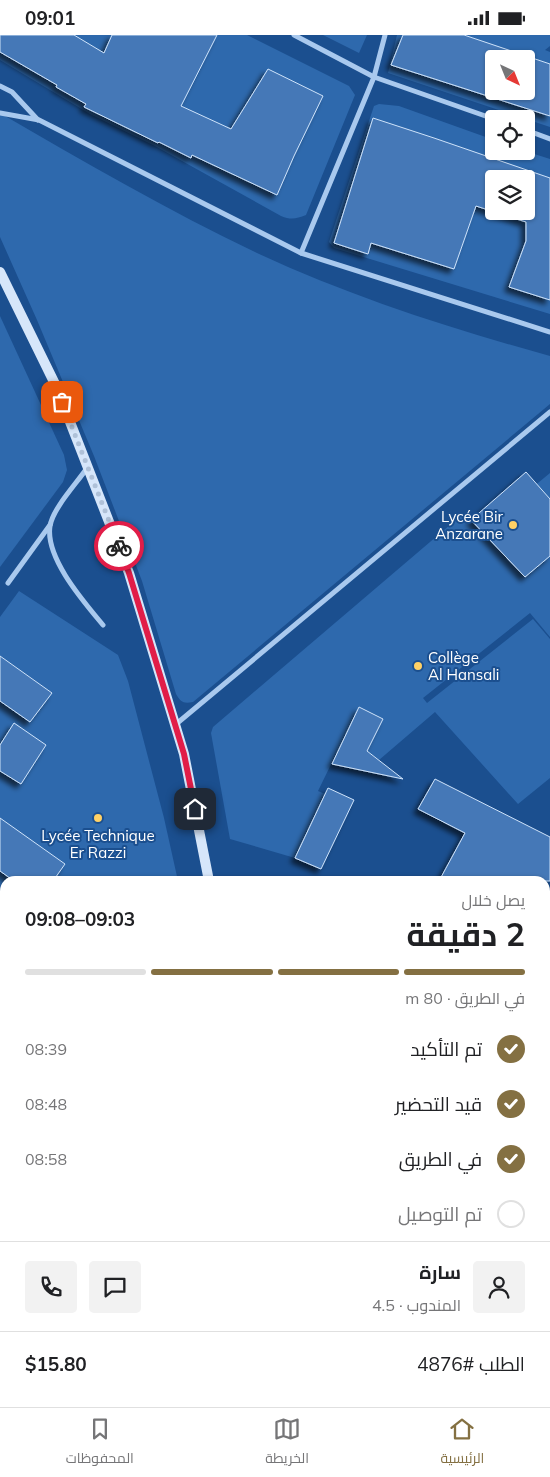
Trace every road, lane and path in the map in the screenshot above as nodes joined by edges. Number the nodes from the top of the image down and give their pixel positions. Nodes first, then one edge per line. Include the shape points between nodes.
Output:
1 (294, 35) edge
2 (385, 35) edge
3 (374, 77) junction
4 (0, 86) edge
5 (0, 113) edge
6 (485, 116) edge
7 (39, 120) junction
8 (535, 133) edge
9 (550, 139) edge
10 (301, 253) junction
11 (0, 272) edge
12 (550, 332) edge
13 (550, 412) edge
14 (88, 468) junction
15 (50, 525) junction
16 (8, 583) dead end
17 (103, 625) dead end
18 (175, 725) junction
19 (208, 876) edge

1 - 3 street
2 - 3 street
3 - 6 street
3 - 10 street
4 - 7 street via 12,92
5 - 7 street
7 - 10 street
8 - 9 street
10 - 12 street
11 - 14 main road via 56,386
13 - 18 street
14 - 15 street via 58,508
14 - 18 main road via 129,573
15 - 16 street
15 - 17 street via 50,541 62,569 79,597
18 - 19 main road via 184,754

